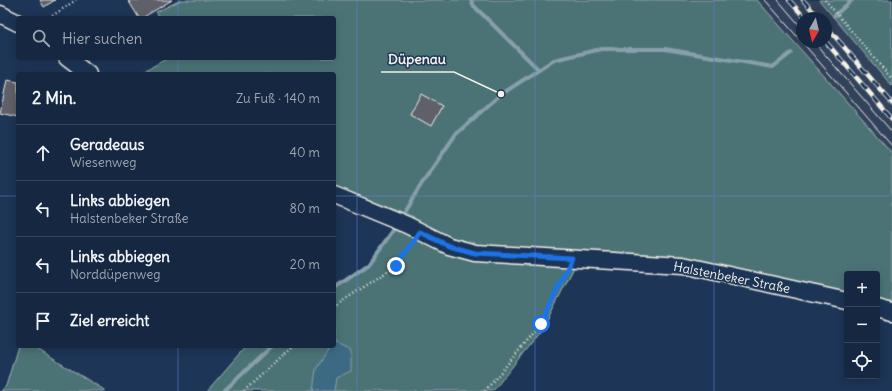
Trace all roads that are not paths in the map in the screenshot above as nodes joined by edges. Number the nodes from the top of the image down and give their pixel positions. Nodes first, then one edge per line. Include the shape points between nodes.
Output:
1 (0, 14) edge
2 (16, 22) edge
3 (70, 60) edge
4 (85, 72) edge
5 (336, 196) edge
6 (844, 300) edge
7 (880, 309) edge
8 (892, 312) edge

1 - 2 street
3 - 4 street
5 - 6 street, Halstenbeker Straße via 390,217 449,246 475,253 683,266
7 - 8 street

